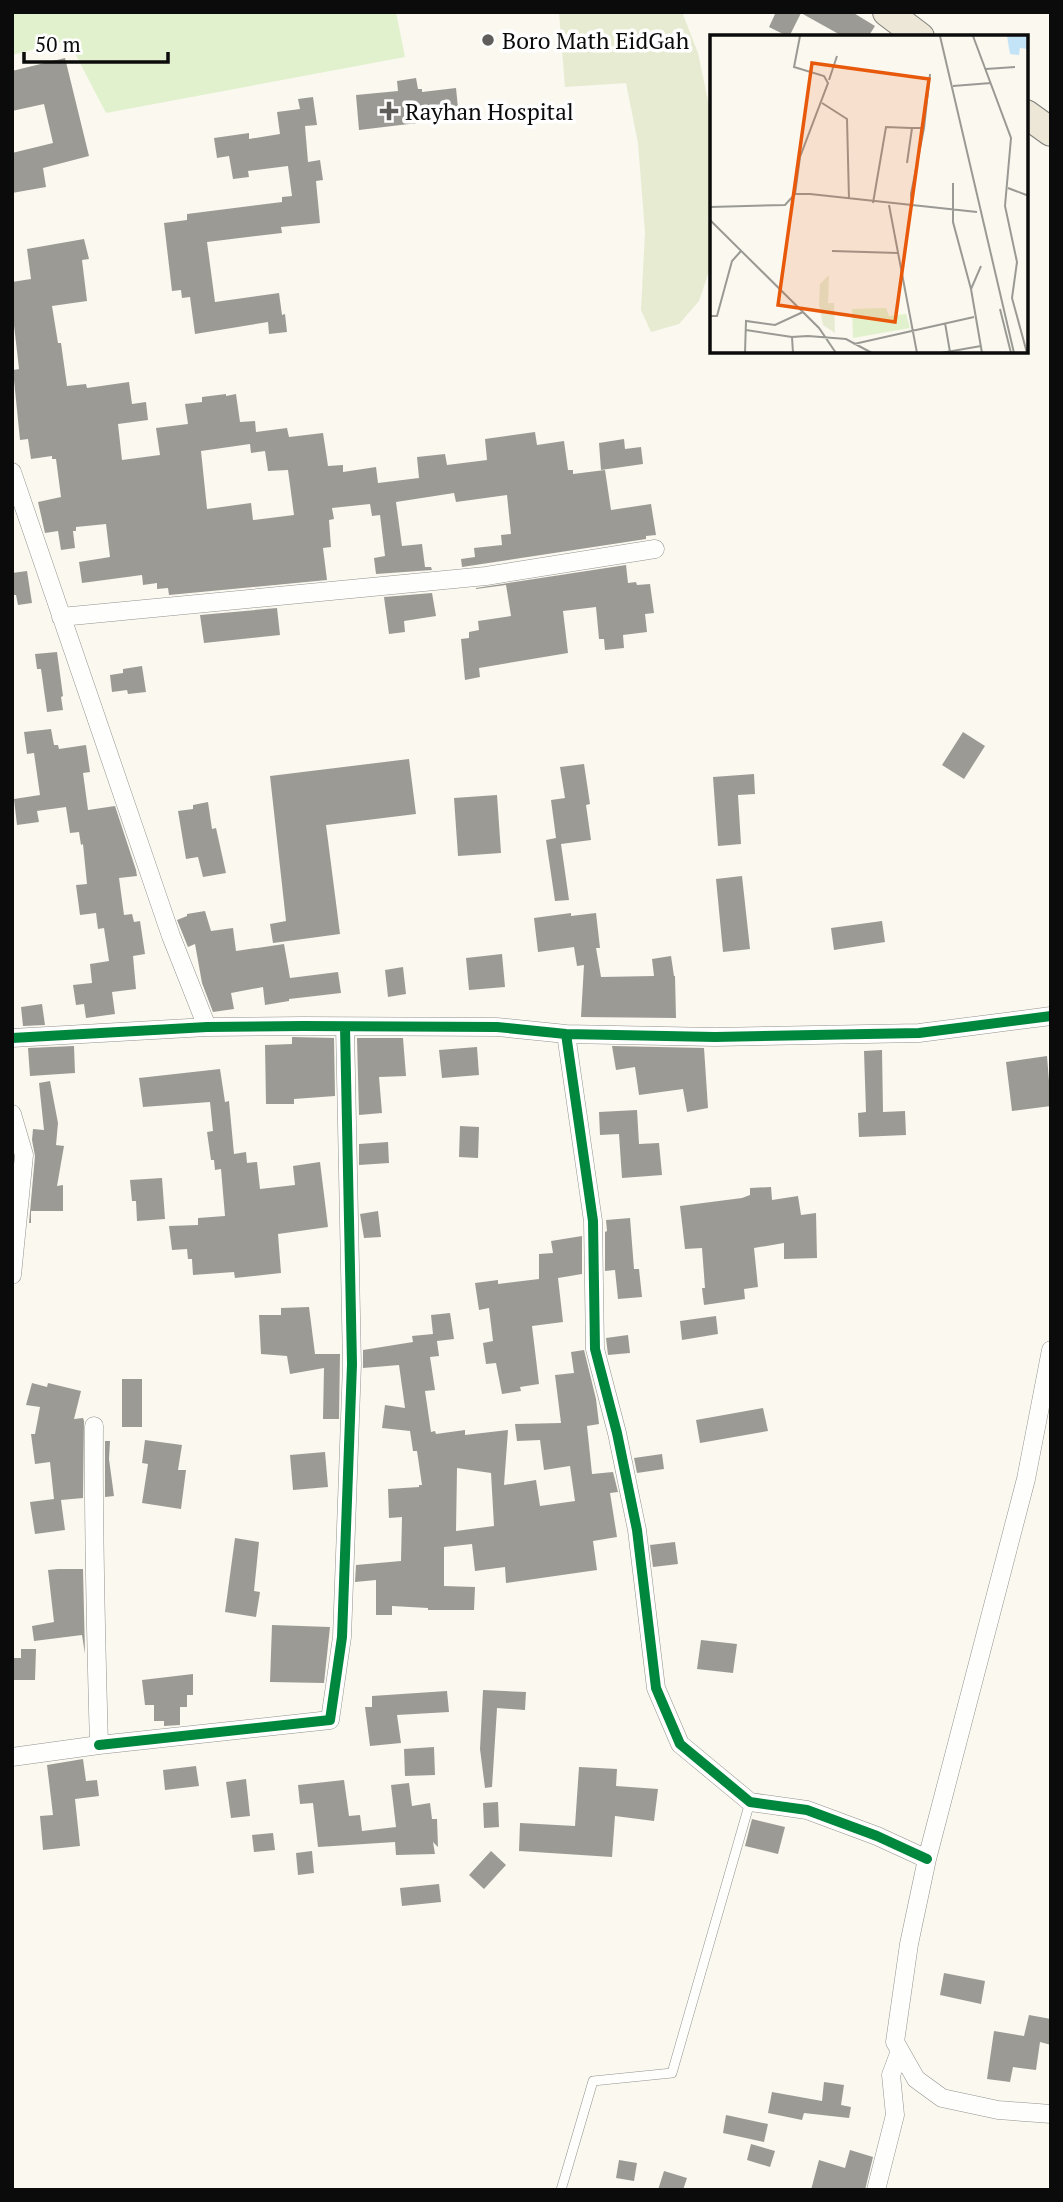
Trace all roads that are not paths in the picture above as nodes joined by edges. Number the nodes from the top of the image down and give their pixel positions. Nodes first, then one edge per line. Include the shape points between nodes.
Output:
1 (887, 12) edge
2 (917, 35) edge
3 (1028, 115) edge
4 (1051, 132) edge
5 (12, 472) edge
6 (655, 549) dead end
7 (61, 617) junction
8 (1051, 1016) edge
9 (207, 1027) junction
10 (345, 1027) junction
11 (566, 1034) junction
12 (12, 1038) edge
13 (12, 1114) edge
14 (12, 1275) edge
15 (1051, 1350) edge
16 (94, 1426) dead end
17 (99, 1745) junction
18 (12, 1757) edge
19 (750, 1802) junction
20 (927, 1859) junction
21 (900, 2051) junction
22 (1051, 2113) edge
23 (561, 2190) edge
24 (876, 2190) edge

1 - 2 main road
3 - 4 main road
5 - 7 street
6 - 7 street via 486,576
7 - 9 street
8 - 11 street via 919,1033
9 - 10 street
9 - 12 street
10 - 11 street via 497,1027
10 - 17 street via 352,1364 342,1637 330,1720
11 - 19 street via 593,1222 596,1349 637,1530 656,1688 680,1744
13 - 14 street via 24,1155
15 - 20 street via 1026,1479
16 - 17 street
17 - 18 street
19 - 20 street via 807,1810
19 - 23 lane via 672,2073 593,2081
20 - 21 street via 898,2017 895,2042
21 - 22 street via 916,2079 942,2098 998,2110
21 - 24 street via 891,2075 895,2115

